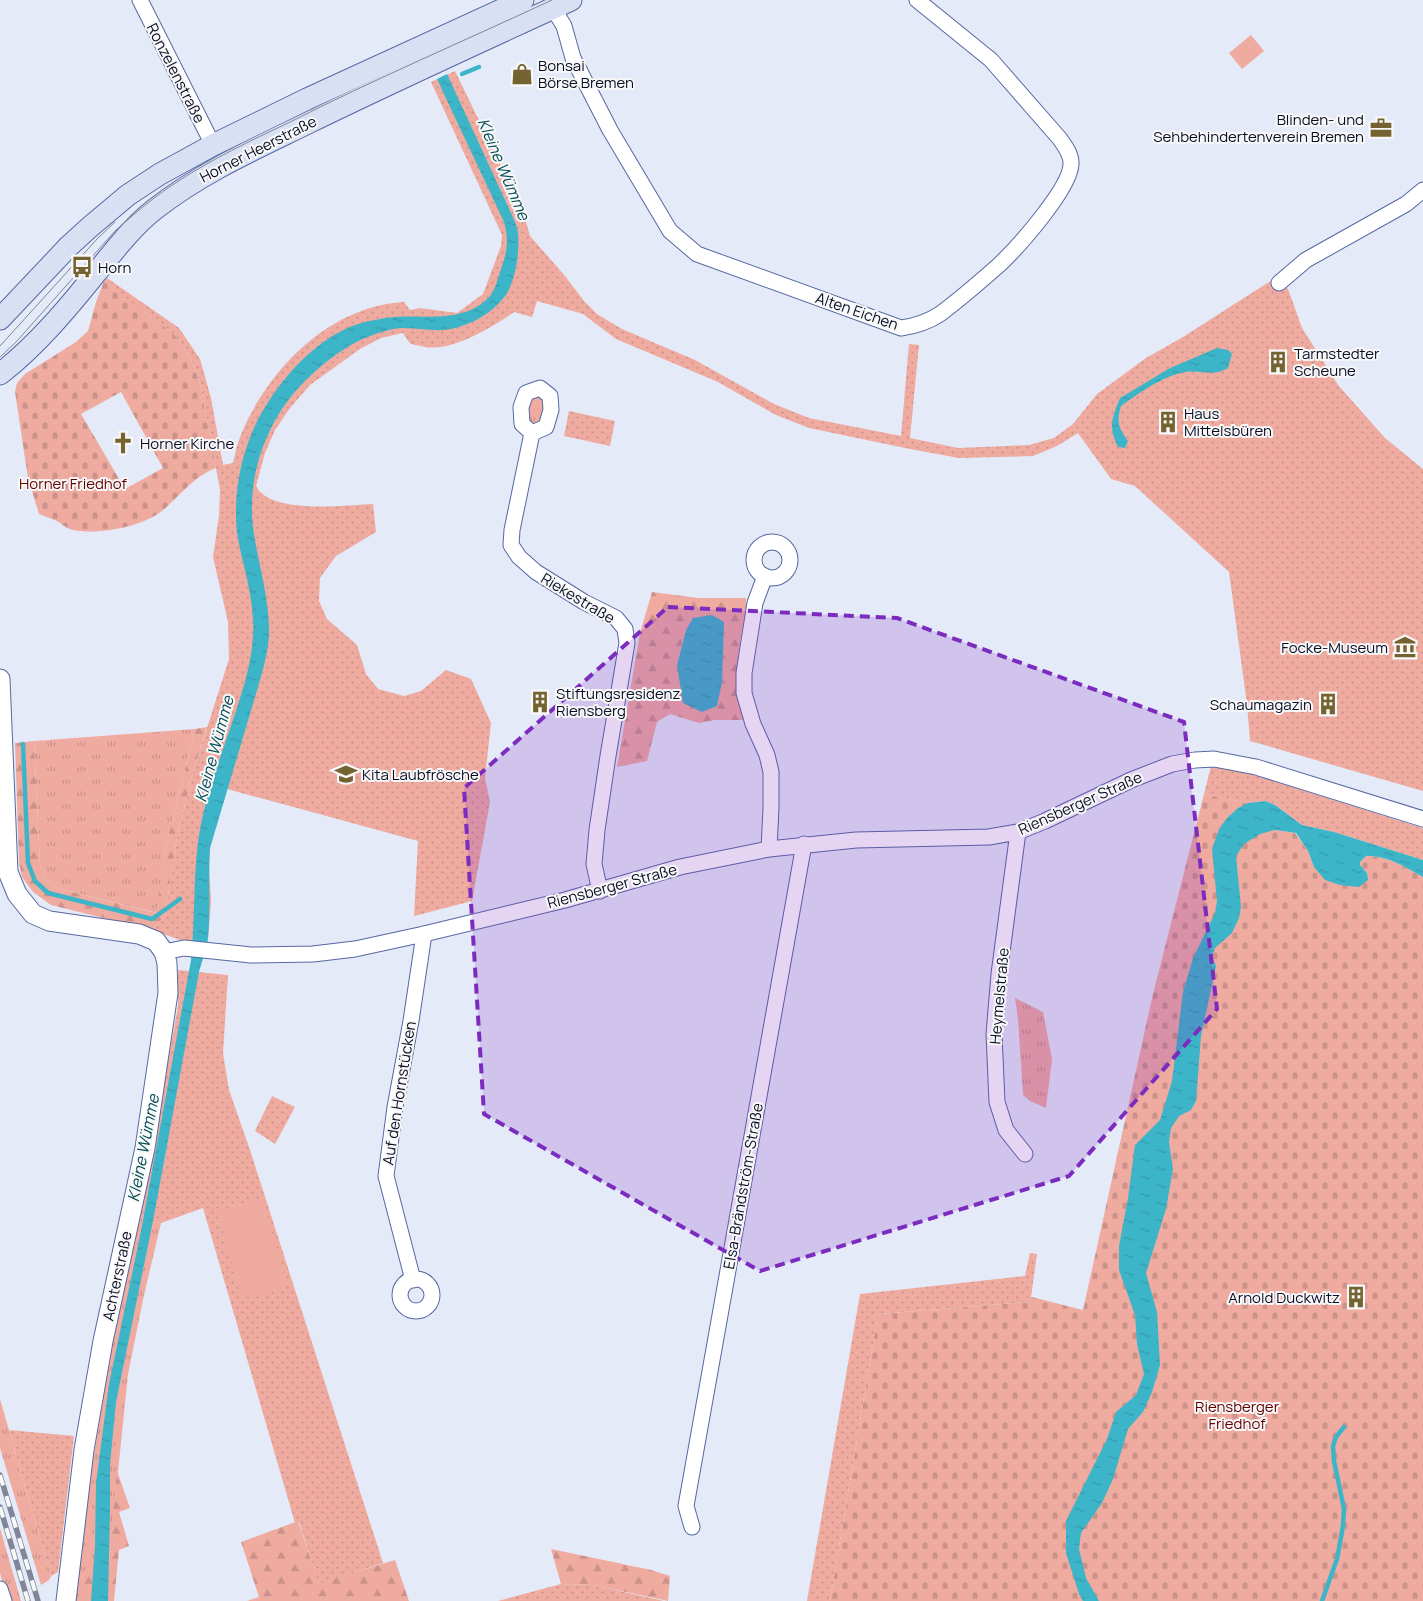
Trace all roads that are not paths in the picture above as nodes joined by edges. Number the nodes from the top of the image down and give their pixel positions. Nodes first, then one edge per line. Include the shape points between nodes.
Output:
1 (140, 0) edge
2 (522, 0) edge
3 (917, 0) edge
4 (562, 4) edge
5 (213, 145) junction
6 (1423, 190) edge
7 (1279, 283) dead end
8 (0, 320) edge
9 (0, 374) edge
10 (532, 433) dead end
11 (764, 576) dead end
12 (0, 679) edge
13 (1423, 819) edge
14 (1018, 832) junction
15 (804, 844) junction
16 (769, 849) junction
17 (600, 891) junction
18 (424, 934) junction
19 (164, 952) junction
20 (1025, 1154) dead end
21 (412, 1280) dead end
22 (692, 1526) dead end
23 (0, 1589) edge
24 (4, 1601) edge
25 (66, 1601) edge

1 - 5 street, Ronzelenstraße
2 - 5 main road, Horner Heerstraße
3 - 4 street, Alten Eichen via 991,60 1060,139 1069,152 1071,164 1068,178 1056,197 999,264 939,314 915,326 901,328 697,254 670,231 610,130 573,58
4 - 9 main road, Horner Heerstraße via 379,88 188,185 133,228 62,314
5 - 8 main road, Horner Heerstraße via 128,194 69,246
6 - 7 street via 1406,204 1306,260
10 - 17 street, Riekestraße via 511,545 536,572 616,618 625,629 627,643 597,830 594,864
11 - 16 street via 755,603 744,693 771,772
12 - 19 street via 8,872 17,894 33,914 49,921 139,934 156,941
13 - 14 street, Riensberger Straße via 1256,767 1214,759 1172,764
14 - 15 street, Riensberger Straße via 981,838
14 - 20 street, Heymelstraße via 998,974 994,1034 997,1102 1006,1130
15 - 16 street, Riensberger Straße
15 - 22 street, Elsa-Brändström-Straße via 686,1506
16 - 17 street, Riensberger Straße via 680,867
17 - 18 street, Riensberger Straße
18 - 19 street, Riensberger Straße via 356,949 313,954 252,956 184,948
18 - 21 street, Auf den Hornstücken via 386,1176
19 - 25 street, Achterstraße via 168,993 145,1148 103,1341 84,1450
23 - 24 street

